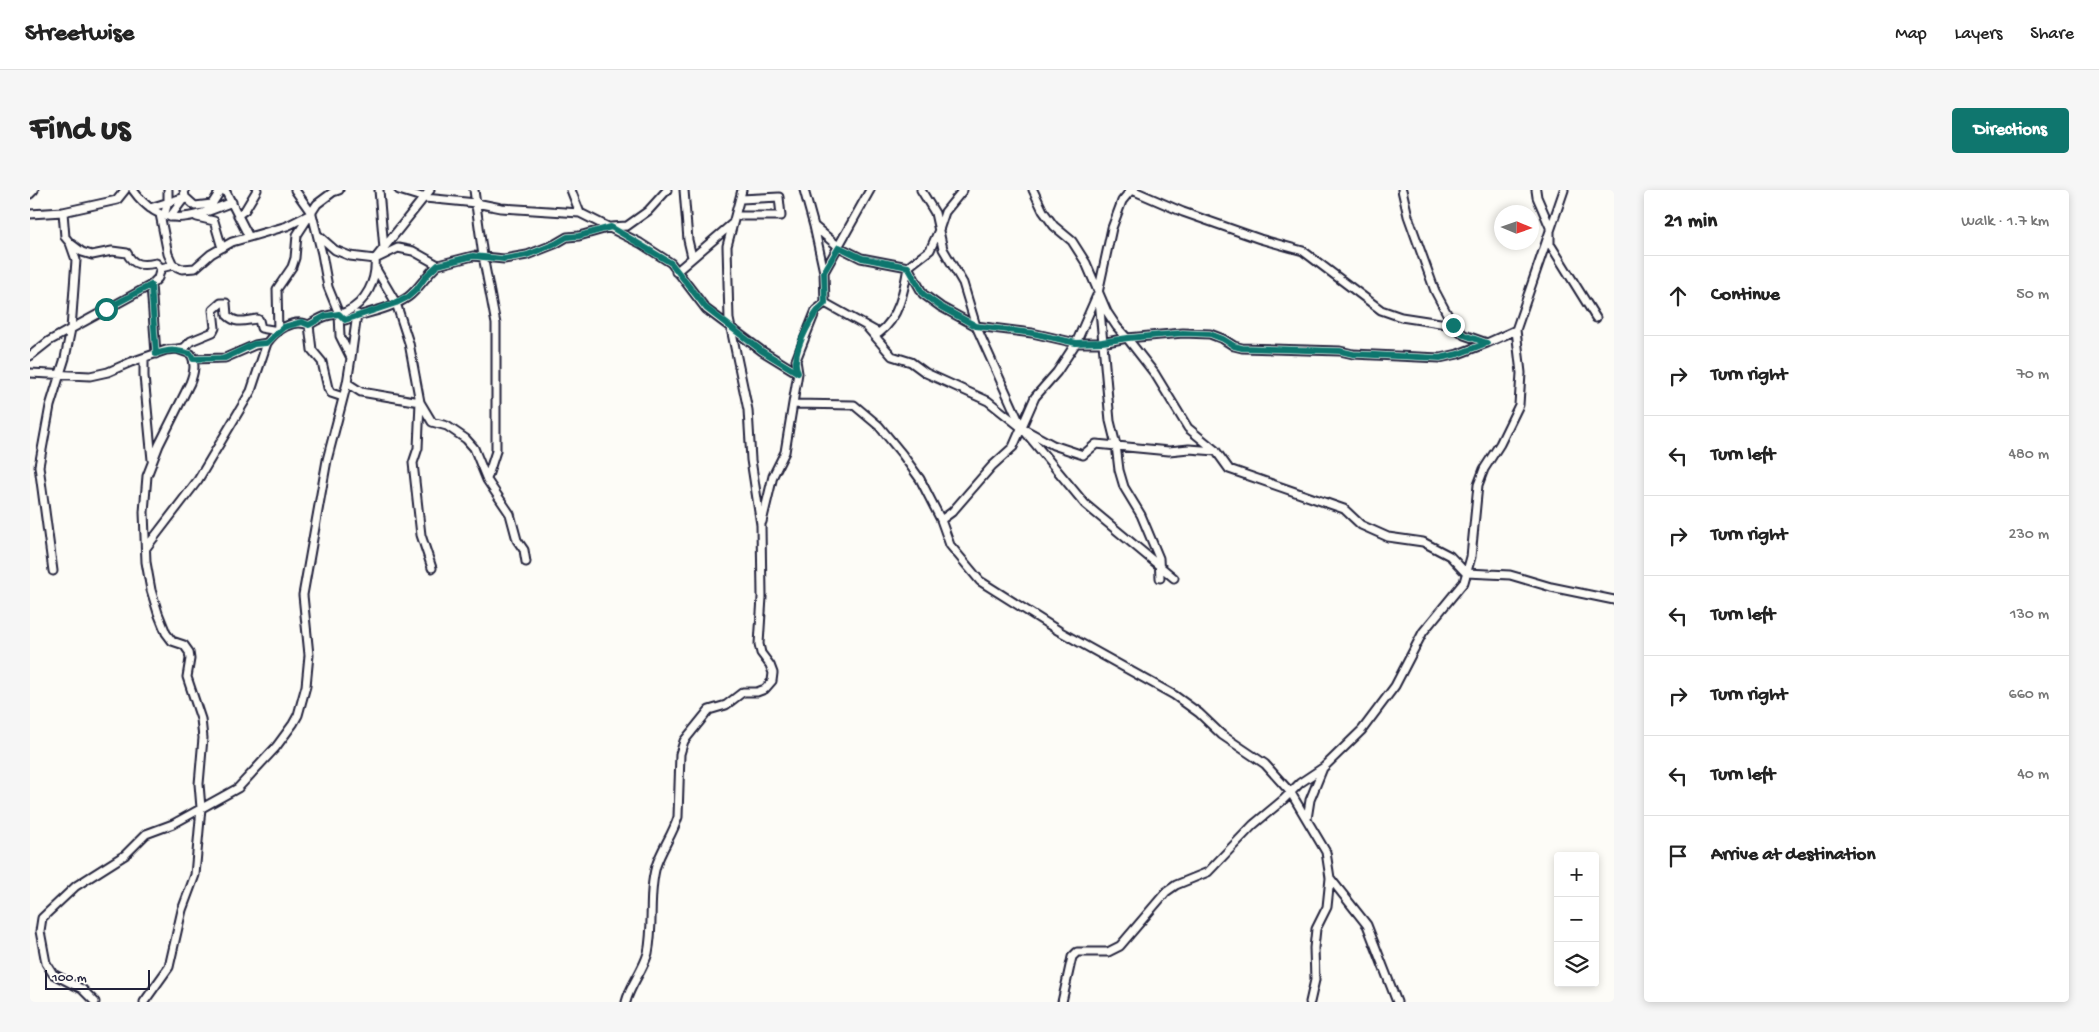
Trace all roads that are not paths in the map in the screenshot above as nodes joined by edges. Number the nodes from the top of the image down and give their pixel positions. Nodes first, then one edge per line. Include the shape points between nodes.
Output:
1 (34, 190) edge
2 (125, 190) edge
3 (133, 190) edge
4 (168, 190) edge
5 (223, 190) edge
6 (295, 190) edge
7 (340, 190) edge
8 (379, 190) edge
9 (400, 190) edge
10 (430, 190) edge
11 (474, 190) edge
12 (571, 190) edge
13 (667, 190) edge
14 (684, 190) edge
15 (742, 190) edge
16 (804, 190) edge
17 (870, 190) edge
18 (921, 190) edge
19 (963, 190) edge
20 (1033, 190) edge
21 (1132, 190) edge
22 (1402, 190) edge
23 (1536, 190) edge
24 (1564, 190) edge
25 (255, 191) edge
26 (330, 192) edge
27 (30, 194) edge
28 (184, 194) edge
29 (425, 198) junction
30 (741, 198) junction
31 (168, 202) junction
32 (232, 202) junction
33 (476, 203) junction
34 (150, 208) junction
35 (63, 212) junction
36 (580, 213) junction
37 (30, 214) edge
38 (312, 214) junction
39 (238, 215) junction
40 (165, 216) junction
41 (197, 216) junction
42 (736, 216) junction
43 (732, 224) junction
44 (814, 226) junction
45 (611, 227) junction
46 (1550, 227) junction
47 (939, 230) junction
48 (316, 233) junction
49 (249, 237) junction
50 (70, 243) junction
51 (839, 247) junction
52 (222, 248) junction
53 (384, 249) junction
54 (483, 256) junction
55 (692, 257) junction
56 (375, 259) junction
57 (438, 265) junction
58 (173, 266) junction
59 (908, 267) junction
60 (161, 268) junction
61 (376, 269) junction
62 (676, 272) junction
63 (824, 272) junction
64 (151, 285) junction
65 (1098, 293) junction
66 (396, 303) junction
67 (825, 303) junction
68 (359, 304) junction
69 (339, 314) junction
70 (357, 316) junction
71 (1596, 318) dead end
72 (309, 325) junction
73 (1453, 325) junction
74 (866, 326) junction
75 (976, 326) junction
76 (71, 329) junction
77 (732, 329) junction
78 (1516, 330) junction
79 (278, 331) junction
80 (1128, 338) junction
81 (1102, 342) junction
82 (266, 343) junction
83 (1076, 343) junction
84 (1487, 343) junction
85 (177, 349) junction
86 (156, 354) junction
87 (30, 356) edge
88 (144, 358) junction
89 (351, 358) junction
90 (193, 359) junction
91 (30, 373) edge
92 (60, 373) junction
93 (798, 373) junction
94 (347, 383) junction
95 (343, 397) junction
96 (420, 402) junction
97 (794, 404) junction
98 (1022, 428) junction
99 (1116, 445) junction
100 (1216, 450) junction
101 (152, 463) junction
102 (486, 480) junction
103 (941, 520) junction
104 (762, 525) junction
105 (146, 548) junction
106 (526, 562) dead end
107 (1159, 564) junction
108 (432, 568) dead end
109 (53, 571) dead end
110 (1466, 573) junction
111 (1160, 578) dead end
112 (1174, 578) dead end
113 (1614, 600) edge
114 (1324, 767) junction
115 (1291, 793) junction
116 (201, 808) junction
117 (1307, 820) junction
118 (1330, 878) junction
119 (95, 1002) edge
120 (144, 1002) edge
121 (626, 1002) edge
122 (1062, 1002) edge
123 (1310, 1002) edge
124 (1397, 1002) edge

1 - 27 street
2 - 35 street via 116,200
3 - 34 street
4 - 31 street
5 - 28 street via 212,204 204,206 195,206
5 - 32 street
6 - 38 street
7 - 26 street
8 - 53 street
9 - 29 street
10 - 29 street
11 - 33 street
12 - 36 street
13 - 45 street via 648,211 626,226
14 - 55 street
15 - 30 street
16 - 44 street
17 - 51 street
18 - 47 street via 935,213
19 - 47 street via 945,212
20 - 65 street via 1054,226 1072,241
21 - 65 street via 1122,201 1112,228
21 - 73 street via 1183,212 1303,251 1381,310 1401,317
22 - 73 street via 1435,291
23 - 46 street
24 - 46 street
25 - 39 street via 245,210
26 - 38 street via 316,204
28 - 31 street
28 - 40 street
29 - 33 street
29 - 53 street
30 - 42 street
30 - 42 street via 779,198 781,216
31 - 34 street
31 - 40 street
32 - 39 street
32 - 41 street
33 - 36 street via 501,208
33 - 54 street
34 - 40 street
35 - 37 street
35 - 50 street via 65,237
36 - 45 street
38 - 48 street
38 - 49 street via 287,226
38 - 79 street via 297,235 292,267 276,289
39 - 49 street
40 - 41 street
40 - 58 street via 168,254
41 - 52 street via 214,221
42 - 43 street
43 - 55 street
43 - 77 street via 727,246
44 - 51 street
44 - 63 street
45 - 54 street via 567,237 527,255 504,259
45 - 62 street via 658,254 671,263
46 - 71 street via 1550,244
46 - 78 street
47 - 59 street via 930,250
47 - 75 street via 943,249 963,283
48 - 56 street via 335,250 350,256
48 - 69 street via 328,287
49 - 52 street
50 - 60 street via 92,255 112,251 127,253 136,263 156,263
50 - 76 street via 76,260
51 - 59 street via 862,258
51 - 63 street
52 - 58 street via 195,268
53 - 56 street
54 - 57 street
54 - 102 street via 496,324 496,451
55 - 62 street
56 - 57 street via 398,248 413,251
56 - 61 street
57 - 66 street via 416,290
58 - 60 street
59 - 74 street via 904,294 887,327 879,333
59 - 75 street via 923,294
60 - 64 street
61 - 66 street
61 - 68 street
62 - 77 street via 706,308
63 - 67 street
64 - 76 street
64 - 86 street
65 - 80 street via 1116,327
65 - 81 street
65 - 83 street
66 - 70 street
66 - 96 street via 409,343
67 - 74 street
67 - 93 street via 816,310 798,351
68 - 69 street
68 - 70 street
69 - 70 street via 345,320
69 - 72 street via 325,316
69 - 89 street via 340,336
70 - 89 street
72 - 79 street via 302,322
72 - 95 street via 312,350 322,362 328,388 331,393
73 - 84 street via 1464,335
74 - 98 street via 892,356 911,362 926,373 988,401
75 - 83 street
75 - 98 street
76 - 87 street
76 - 92 street
77 - 93 street
77 - 104 street via 748,410 751,460
78 - 84 street
78 - 110 street via 1521,373 1519,405 1478,485 1472,557
79 - 82 street
79 - 85 street via 261,328 257,319 233,321 227,316 226,303 221,303 213,310 213,332
80 - 81 street
80 - 84 street via 1210,334 1242,348 1440,358
80 - 100 street via 1188,428
81 - 83 street
81 - 99 street via 1110,421
82 - 90 street via 254,344 225,358
82 - 105 street via 251,391 198,480
83 - 98 street via 1035,397
85 - 86 street
85 - 90 street via 191,354
86 - 88 street
88 - 92 street via 90,376
88 - 101 street
89 - 94 street
90 - 101 street via 194,373
91 - 92 street
92 - 109 street via 39,466
93 - 97 street
94 - 95 street
94 - 96 street via 361,392
95 - 116 street via 303,595 309,655 306,686 298,715 276,746 238,788
96 - 102 street via 432,422 447,426 474,448
96 - 108 street via 418,448 413,463 422,535
97 - 103 street via 854,405 879,426 902,454 920,479
97 - 104 street via 785,452 773,476
98 - 99 street via 1053,445 1083,455 1096,444
98 - 103 street via 1013,447
98 - 107 street via 1085,504
99 - 100 street via 1169,451
99 - 107 street via 1124,487 1141,515
100 - 110 street via 1229,469 1344,509 1369,530 1388,537 1423,542 1450,556
101 - 105 street via 147,476 144,512
102 - 106 street via 510,514
103 - 115 street via 950,545 980,581 1060,631 1174,695 1199,713 1222,736 1265,764
104 - 121 street via 759,644 761,653 770,664 772,681 765,689 743,692 726,705 709,710 684,741 680,754 678,817 656,865 652,888 648,954
105 - 116 street via 151,590 166,633 189,652 187,676 202,729
107 - 111 street
107 - 112 street
110 - 113 street via 1510,575
110 - 114 street via 1464,582 1423,632 1395,686 1362,730
114 - 115 street
114 - 117 street via 1310,800
115 - 117 street
115 - 122 street via 1253,825 1208,872 1166,892 1120,946 1108,952 1074,954
116 - 119 street via 146,834 124,854 71,891 42,918 42,949 52,974 82,988
116 - 120 street via 194,875 169,967
117 - 118 street via 1326,852
118 - 123 street via 1327,907 1315,934 1316,980
118 - 124 street via 1366,925

